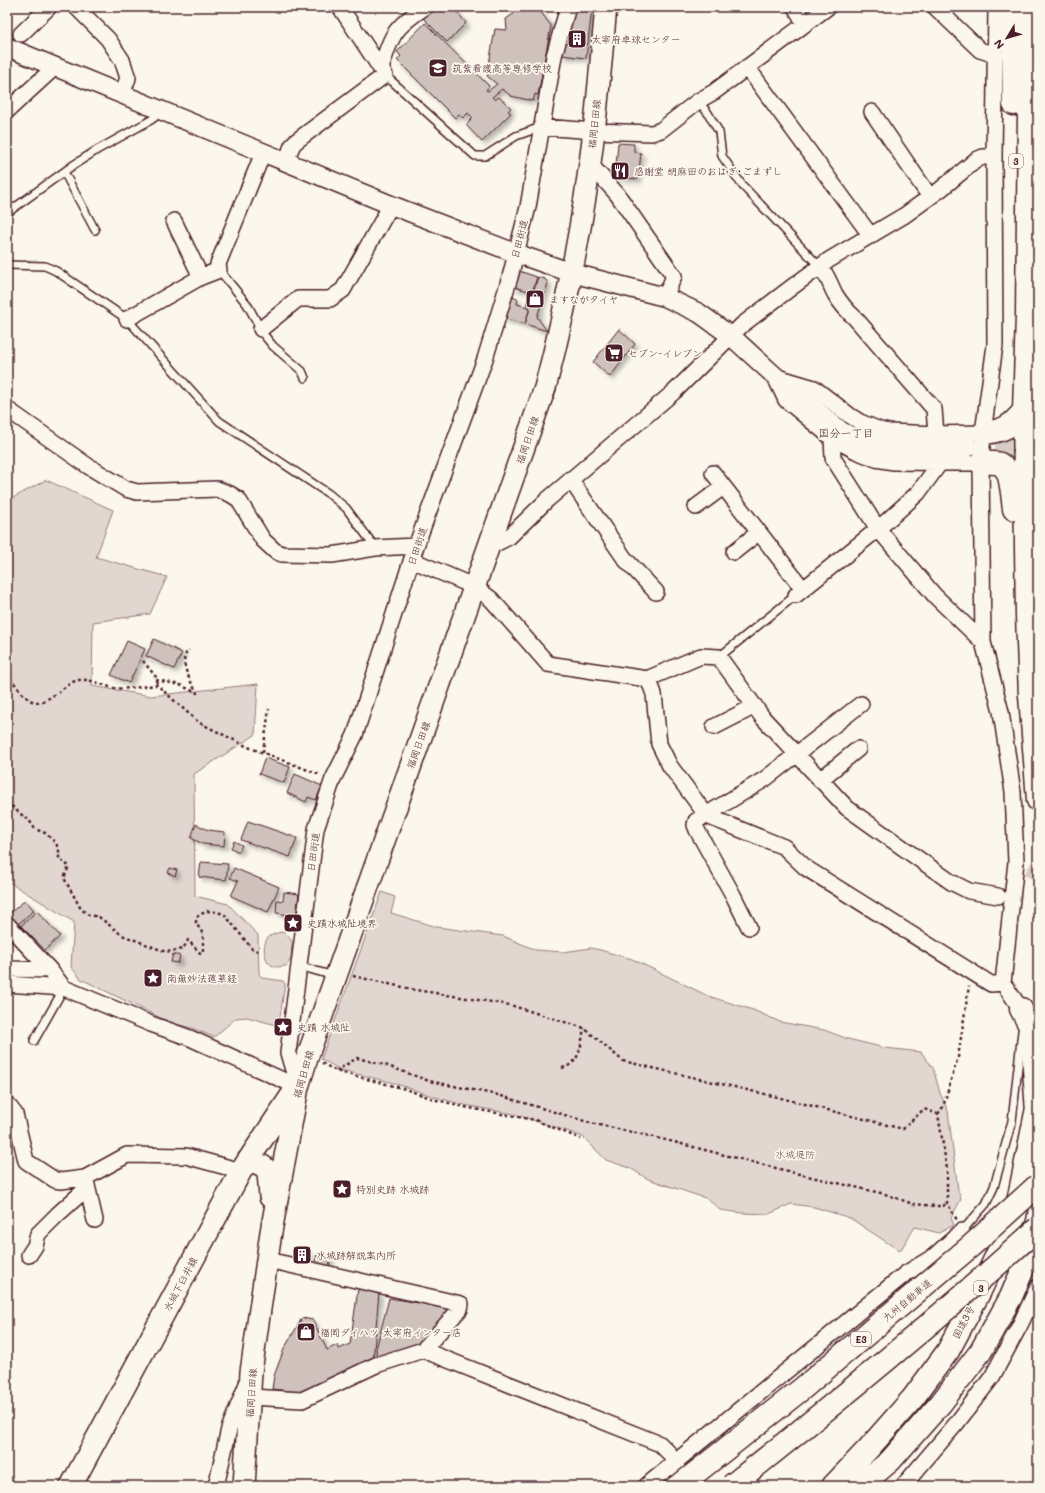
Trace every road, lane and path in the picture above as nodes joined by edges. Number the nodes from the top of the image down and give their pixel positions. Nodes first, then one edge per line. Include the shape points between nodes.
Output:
1 (49, 7) edge
2 (76, 7) edge
3 (340, 7) edge
4 (425, 7) edge
5 (568, 7) edge
6 (606, 7) edge
7 (795, 7) edge
8 (828, 7) edge
9 (935, 7) edge
10 (996, 7) edge
11 (1014, 7) edge
12 (1030, 7) edge
13 (805, 24) junction
14 (21, 34) dead end
15 (7, 47) edge
16 (996, 54) junction
17 (55, 67) junction
18 (747, 67) junction
19 (383, 72) junction
20 (122, 94) junction
21 (698, 101) junction
22 (158, 109) junction
23 (7, 111) edge
24 (872, 112) dead end
25 (542, 127) junction
26 (594, 131) junction
27 (263, 153) junction
28 (994, 157) junction
29 (286, 162) junction
30 (590, 164) junction
31 (64, 172) junction
32 (930, 197) junction
33 (391, 205) junction
34 (7, 213) edge
35 (174, 221) dead end
36 (95, 230) dead end
37 (871, 236) junction
38 (516, 253) junction
39 (7, 265) edge
40 (820, 267) junction
41 (219, 270) junction
42 (572, 273) junction
43 (201, 277) junction
44 (665, 297) junction
45 (1027, 315) junction
46 (127, 318) junction
47 (261, 329) junction
48 (731, 336) junction
49 (775, 376) junction
50 (305, 378) dead end
51 (7, 409) edge
52 (1024, 411) junction
53 (936, 434) junction
54 (832, 438) junction
55 (977, 448) junction
56 (940, 463) junction
57 (712, 473) dead end
58 (570, 479) junction
59 (723, 487) junction
60 (696, 507) dead end
61 (878, 530) junction
62 (759, 532) junction
63 (489, 546) junction
64 (375, 548) junction
65 (734, 552) dead end
66 (414, 553) junction
67 (475, 587) junction
68 (656, 592) dead end
69 (800, 592) junction
70 (1027, 615) junction
71 (983, 642) junction
72 (189, 650) dead end
73 (719, 657) junction
74 (143, 661) dead end
75 (7, 673) edge
76 (647, 679) junction
77 (156, 680) junction
78 (157, 685) junction
79 (861, 704) dead end
80 (755, 706) junction
81 (269, 709) dead end
82 (714, 727) dead end
83 (858, 749) dead end
84 (262, 752) junction
85 (797, 756) junction
86 (333, 779) junction
87 (820, 780) junction
88 (1038, 800) edge
89 (7, 802) edge
90 (707, 816) junction
91 (998, 896) dead end
92 (7, 924) edge
93 (749, 927) dead end
94 (259, 951) dead end
95 (299, 966) junction
96 (7, 969) edge
97 (50, 970) junction
98 (972, 972) junction
99 (337, 974) junction
100 (1003, 983) junction
101 (7, 984) edge
102 (64, 988) junction
103 (1021, 1009) junction
104 (584, 1028) junction
105 (34, 1040) dead end
106 (308, 1055) junction
107 (562, 1068) dead end
108 (336, 1071) junction
109 (298, 1087) junction
110 (7, 1104) edge
111 (1037, 1108) edge
112 (938, 1114) junction
113 (581, 1139) dead end
114 (244, 1166) junction
115 (86, 1183) junction
116 (1038, 1184) edge
117 (947, 1203) junction
118 (94, 1220) dead end
119 (1038, 1228) edge
120 (962, 1231) junction
121 (271, 1232) junction
122 (1038, 1234) edge
123 (29, 1255) dead end
124 (268, 1260) junction
125 (1038, 1287) edge
126 (423, 1350) junction
127 (251, 1372) junction
128 (251, 1397) junction
129 (869, 1448) junction
130 (890, 1461) junction
131 (674, 1463) junction
132 (71, 1486) edge
133 (216, 1486) edge
134 (244, 1486) edge
135 (646, 1486) edge
136 (678, 1486) edge
137 (686, 1486) edge
138 (731, 1486) edge
139 (816, 1486) edge
140 (833, 1486) edge
141 (860, 1486) edge
142 (870, 1486) edge
143 (903, 1486) edge

1 - 14 street
2 - 20 street via 108,39 122,60 128,78
3 - 19 street
4 - 19 street via 411,17 391,38
5 - 25 street, 日田街道 via 554,56
6 - 26 main road, 福岡日田線
7 - 13 street
8 - 13 street
9 - 16 street via 980,50
10 - 16 street
11 - 45 highway, 3 via 1017,232
12 - 45 highway, 3
13 - 18 street
15 - 17 street
16 - 28 street
17 - 20 street
17 - 23 street
18 - 21 street
18 - 37 street
19 - 25 lane via 475,156 485,156 516,136
19 - 29 street via 295,142
20 - 22 street
21 - 26 street via 661,130 652,133
21 - 40 lane via 720,132 722,156 742,185
22 - 27 street
22 - 31 lane via 151,120
24 - 32 street
25 - 26 street
25 - 38 street, 日田街道 via 528,208
26 - 30 main road, 福岡日田線
27 - 29 street
27 - 41 street via 218,264
28 - 32 street via 976,160
28 - 55 street via 995,345
29 - 33 street
30 - 42 main road, 福岡日田線
30 - 44 street via 617,194 674,276
31 - 34 lane
31 - 36 lane
32 - 37 street
33 - 38 street
33 - 47 street via 342,290 330,299 298,299
35 - 43 street
37 - 40 street
38 - 42 street
38 - 66 street, 日田街道 via 485,360
39 - 46 lane via 45,266
40 - 48 street
40 - 53 street via 826,272 842,305 934,409
41 - 43 street
41 - 47 lane via 247,304
42 - 44 street
42 - 63 main road, 福岡日田線 via 545,388
43 - 46 street
44 - 48 street via 699,313
45 - 52 highway, 3
46 - 64 lane via 219,421 329,494 346,508
47 - 50 lane via 272,346 302,371
48 - 49 street
48 - 58 street via 675,391
49 - 53 street via 814,388 849,415 872,428 889,432
49 - 54 street via 786,400
49 - 55 street via 841,431 861,441 898,447
51 - 64 street via 88,466 126,489 137,492 218,489 230,494 238,499 263,540 282,554 332,555
52 - 55 highway via 1008,428 996,432
52 - 70 highway, 3
53 - 55 street
54 - 56 street via 876,458 894,462
54 - 61 street via 833,458
55 - 56 street
55 - 70 highway via 1002,465 1010,480
55 - 71 street
56 - 61 street via 918,494
57 - 59 street
58 - 63 street via 509,537
58 - 68 street via 625,559
59 - 60 street
59 - 62 street
61 - 69 street
61 - 71 street via 935,596
62 - 65 street
62 - 69 street
63 - 67 main road, 福岡日田線
64 - 66 street
66 - 67 street
66 - 86 street, 日田街道 via 354,735
67 - 76 street via 491,599 548,664
67 - 99 main road, 福岡日田線
69 - 73 lane
70 - 88 highway, 3
71 - 100 street via 1001,712 1022,865
72 - 77 path via 184,658 190,682 197,693 180,685
73 - 76 street via 701,656
73 - 80 street
74 - 77 path
75 - 78 path via 32,701 44,701 76,680 87,680 116,688
76 - 90 street via 654,694 659,744 670,766
77 - 78 path
78 - 84 path via 198,722
79 - 85 street
80 - 82 street
80 - 85 street
81 - 84 path
83 - 87 street
84 - 86 path
85 - 87 street
85 - 90 street via 765,780
86 - 95 street, 日田街道 via 316,829
87 - 91 street via 847,808 951,882 969,891
89 - 94 path via 29,820 35,829 45,833 56,843 59,859 69,866 64,878 81,909 89,915 98,917 122,935 166,952 183,949 188,940 200,953 204,948 203,934 196,923 196,918 208,911 218,912 226,914 253,950
90 - 93 street via 696,821 695,825
90 - 98 street via 784,847 806,868
92 - 97 street
95 - 99 lane
95 - 109 street, 日田街道 via 288,1053
96 - 97 street
97 - 102 street
98 - 100 street via 991,984
98 - 112 path via 958,1057 943,1107
99 - 104 path via 510,1005
99 - 106 main road, 福岡日田線
100 - 103 street
101 - 102 street
102 - 105 lane
102 - 109 street via 190,1038
103 - 111 highway, 国道3号 via 1030,1026 1032,1038
103 - 120 lane via 1022,1030 1012,1121 994,1187 986,1204
104 - 107 path via 579,1054 568,1067
104 - 112 path via 623,1061 678,1075 903,1129 924,1109
106 - 108 path
106 - 109 main road, 福岡日田線
108 - 113 path via 469,1108 535,1120
108 - 117 path via 357,1058 386,1065 429,1081 498,1094 591,1123 886,1194 913,1204 943,1206
109 - 114 main road, 水城下臼井線
109 - 121 main road, 福岡日田線
110 - 115 street via 15,1114 26,1161 55,1180
111 - 129 highway, 国道3号 / 3 via 1015,1216 980,1291 948,1351 913,1398
112 - 117 path via 947,1169
114 - 115 street via 186,1156 127,1155
114 - 121 main road via 264,1166 268,1172
114 - 132 main road, 水城下臼井線
115 - 118 street
115 - 123 street via 38,1234
116 - 136 highway, 九州自動車道 / E3, bridge via 972,1245 803,1388
117 - 120 path
119 - 138 highway, bridge via 824,1412
120 - 131 street via 933,1257 905,1274
121 - 124 main road, 福岡日田線
122 - 130 highway via 1011,1297 981,1352 942,1403
124 - 126 street via 461,1304 460,1309
124 - 127 main road, 福岡日田線
125 - 143 street via 992,1376 956,1424
126 - 128 street via 376,1365 302,1400
126 - 131 street via 660,1444 670,1454
127 - 128 main road, 福岡日田線
127 - 133 street via 229,1429
128 - 134 main road, 福岡日田線
129 - 139 highway
129 - 140 highway, 国道3号 / 3
130 - 141 highway
130 - 142 highway
131 - 135 street
131 - 137 street

